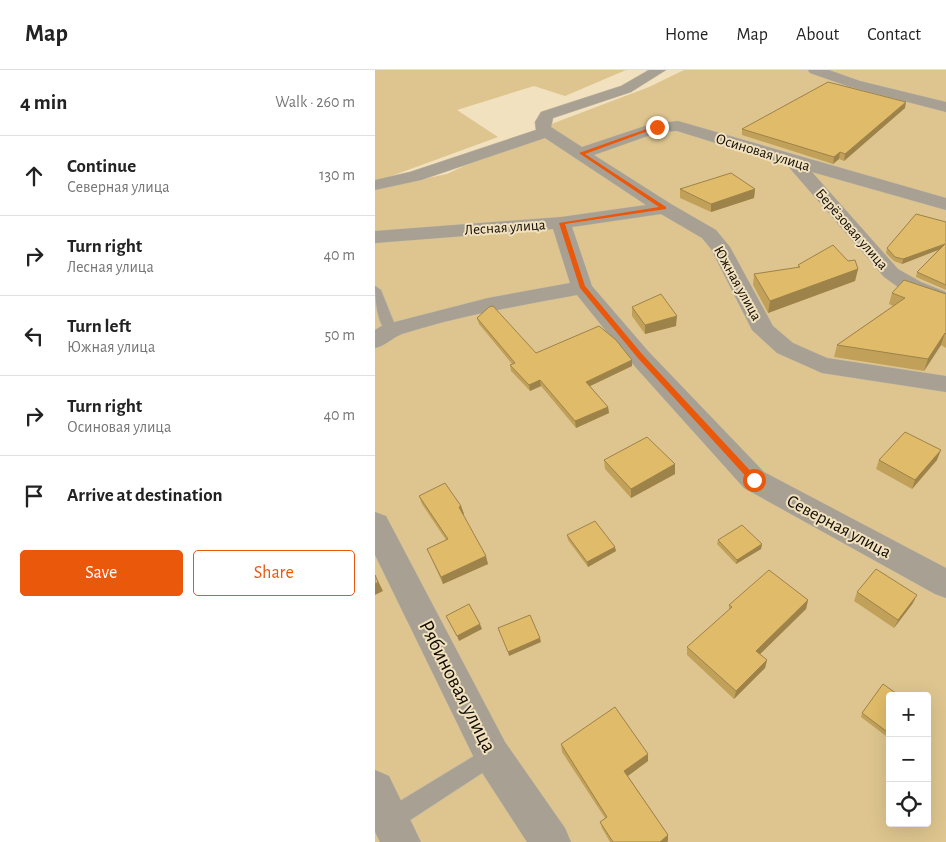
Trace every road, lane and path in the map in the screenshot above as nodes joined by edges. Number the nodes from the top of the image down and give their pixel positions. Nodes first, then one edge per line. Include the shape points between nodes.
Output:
1 (659, 70) edge
2 (815, 70) edge
3 (946, 107) edge
4 (547, 132) junction
5 (581, 153) junction
6 (793, 161) junction
7 (375, 185) edge
8 (946, 204) edge
9 (664, 208) junction
10 (561, 223) junction
11 (375, 237) edge
12 (582, 287) junction
13 (375, 290) edge
14 (946, 299) edge
15 (383, 335) edge
16 (946, 384) edge
17 (375, 524) edge
18 (946, 584) edge
19 (492, 755) junction
20 (388, 817) edge
21 (551, 842) edge

1 - 4 street via 626,89 547,115 543,128
2 - 3 street via 855,84
4 - 5 street, Южная улица
4 - 7 street via 415,176
5 - 6 street, Осиновая улица via 657,127 678,126
5 - 9 street, Южная улица
6 - 8 street, Осиновая улица
6 - 14 street, Берёзовая улица via 891,273 913,287
9 - 10 street, Лесная улица
9 - 16 street, Южная улица via 709,234 720,247 764,330 785,348 821,365
10 - 11 street, Лесная улица
10 - 12 street, Северная улица
12 - 15 street via 488,305
12 - 18 street, Северная улица via 639,356 754,480
13 - 15 lane
17 - 19 street, Рябиновая улица
19 - 20 lane
19 - 21 street, Рябиновая улица

